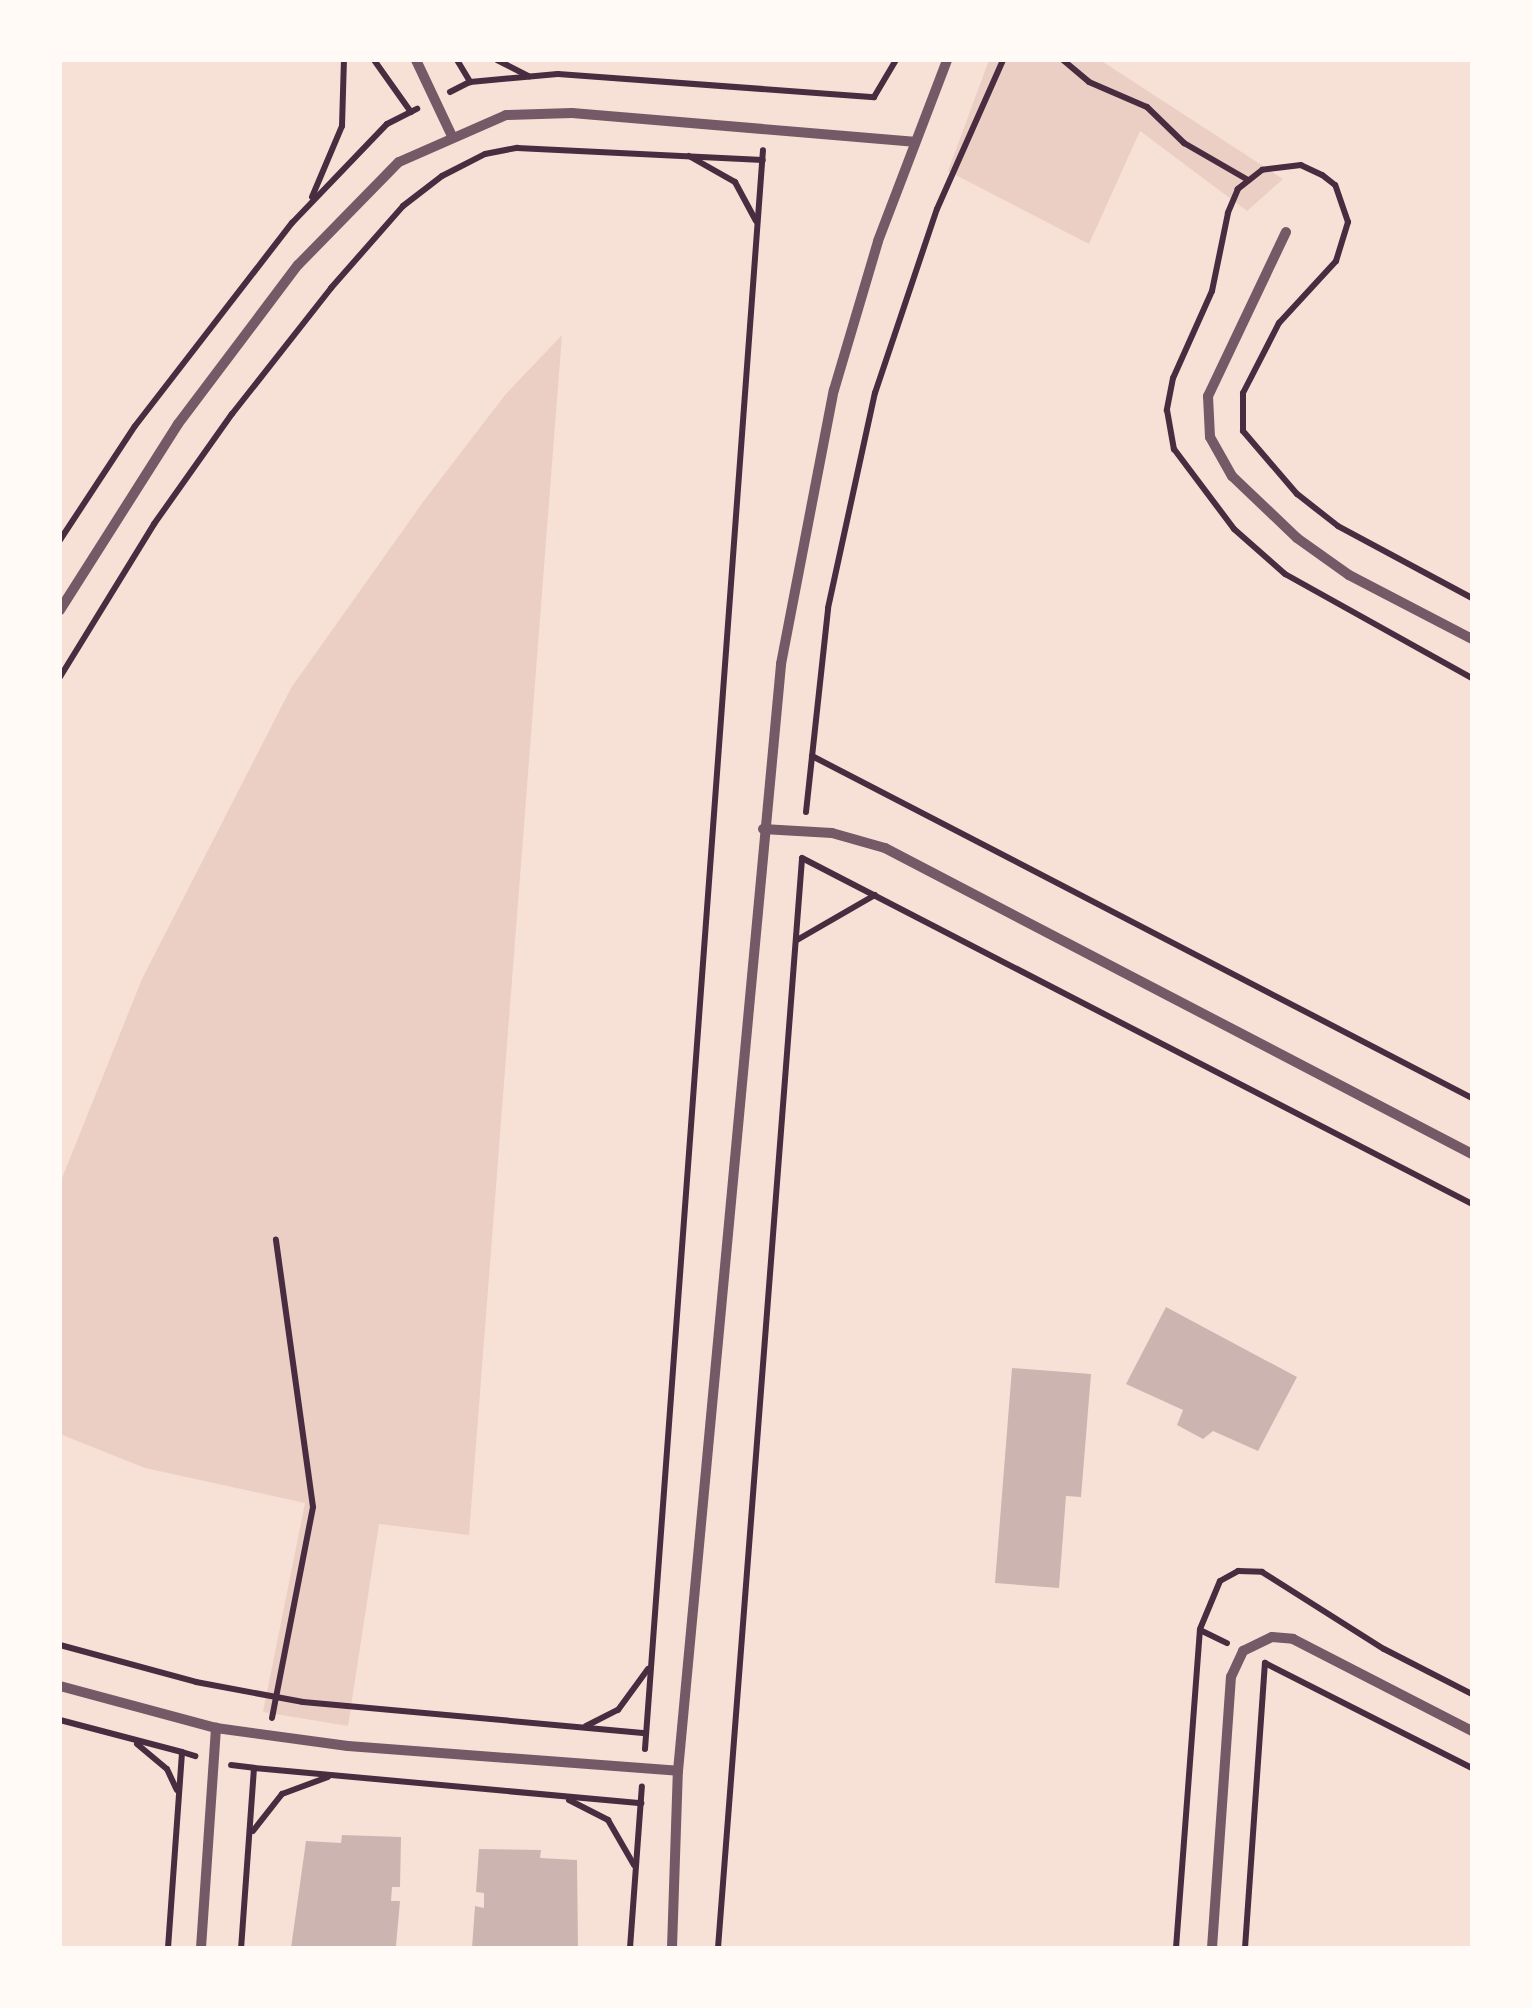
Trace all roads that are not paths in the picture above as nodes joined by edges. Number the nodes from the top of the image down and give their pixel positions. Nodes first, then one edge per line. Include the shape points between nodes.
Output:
1 (416, 60) edge
2 (947, 60) edge
3 (450, 134) junction
4 (914, 142) junction
5 (1286, 232) dead end
6 (60, 610) edge
7 (1472, 638) edge
8 (763, 830) junction
9 (1472, 1154) edge
10 (60, 1686) edge
11 (216, 1728) junction
12 (1472, 1731) edge
13 (678, 1771) junction
14 (202, 1948) edge
15 (672, 1948) edge
16 (1212, 1948) edge

1 - 3 street
2 - 4 street
3 - 4 street via 506,116 572,113
3 - 6 street via 399,162 298,265 178,424
4 - 8 street via 834,390 802,533
5 - 7 street via 1208,396 1210,437 1232,476 1297,538 1349,575
8 - 9 street via 884,848
8 - 13 street
10 - 11 street
11 - 13 street via 470,1759
11 - 14 street
12 - 16 street via 1292,1639 1254,1642 1243,1650 1231,1678
13 - 15 street

